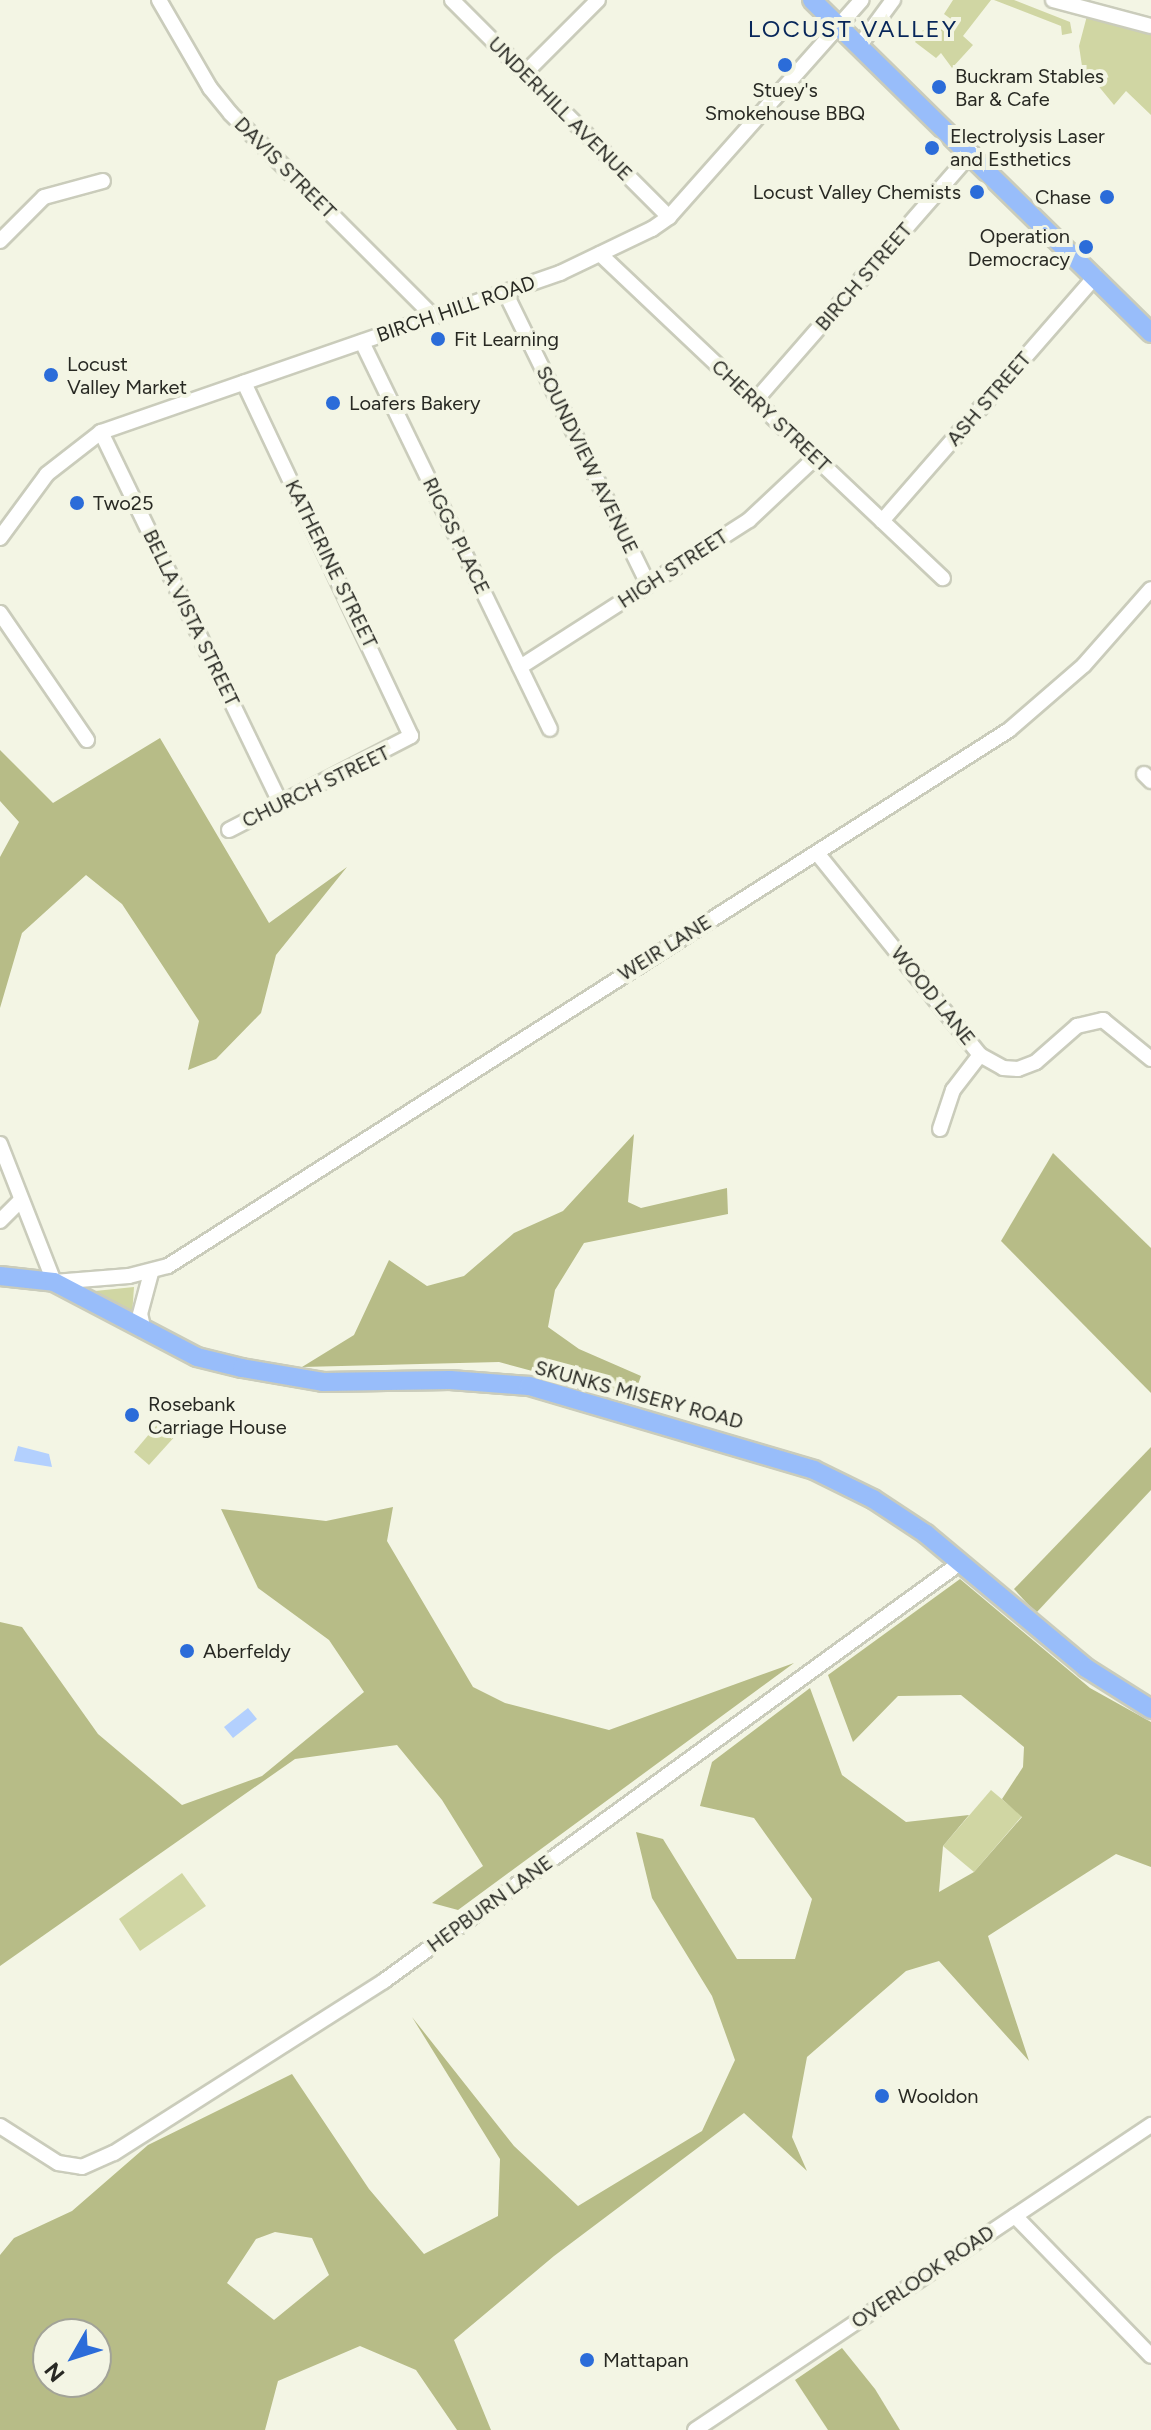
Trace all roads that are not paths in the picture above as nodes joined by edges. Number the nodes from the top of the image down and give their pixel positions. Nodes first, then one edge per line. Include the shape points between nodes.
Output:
1 (159, 0) edge
2 (452, 0) edge
3 (598, 0) edge
4 (812, 0) edge
5 (862, 0) edge
6 (893, 0) edge
7 (1053, 0) edge
8 (1151, 26) edge
9 (840, 27) junction
10 (860, 45) junction
11 (525, 73) junction
12 (972, 152) junction
13 (103, 181) dead end
14 (669, 217) junction
15 (0, 241) edge
16 (600, 254) junction
17 (1096, 276) junction
18 (505, 292) junction
19 (434, 317) junction
20 (1151, 333) edge
21 (362, 342) junction
22 (244, 382) junction
23 (755, 401) junction
24 (101, 432) junction
25 (815, 458) junction
26 (882, 521) junction
27 (0, 538) edge
28 (943, 578) dead end
29 (648, 584) junction
30 (1151, 589) edge
31 (0, 613) edge
32 (520, 667) junction
33 (550, 729) dead end
34 (87, 740) dead end
35 (403, 744) joint
36 (281, 804) junction
37 (229, 830) dead end
38 (817, 853) junction
39 (980, 1055) junction
40 (1151, 1059) edge
41 (940, 1129) dead end
42 (0, 1144) edge
43 (20, 1201) junction
44 (0, 1221) edge
45 (151, 1273) junction
46 (0, 1276) edge
47 (54, 1282) junction
48 (144, 1331) junction
49 (960, 1563) junction
50 (1151, 1709) edge
51 (1151, 2125) edge
52 (0, 2126) edge
53 (1015, 2216) junction
54 (1151, 2356) edge
55 (695, 2430) edge

1 - 19 street, DAVIS STREET via 195,65 231,114
2 - 11 street, UNDERHILL AVENUE
3 - 11 street
4 - 9 main road
5 - 9 street, BIRCH HILL ROAD
6 - 10 street
7 - 8 street
9 - 10 main road
9 - 14 street, BIRCH HILL ROAD
10 - 12 main road
11 - 14 street, UNDERHILL AVENUE
12 - 17 main road
12 - 23 street, BIRCH STREET
13 - 15 street via 44,197
14 - 16 street, BIRCH HILL ROAD
16 - 18 street, BIRCH HILL ROAD
16 - 23 street, CHERRY STREET
17 - 20 main road
17 - 26 street, ASH STREET
18 - 19 street, BIRCH HILL ROAD
18 - 29 street, SOUNDVIEW AVENUE
19 - 21 street, BIRCH HILL ROAD
21 - 22 street, BIRCH HILL ROAD
21 - 32 street, RIGGS PLACE
22 - 24 street, BIRCH HILL ROAD
22 - 35 street, KATHERINE STREET via 411,731
23 - 25 street, CHERRY STREET
24 - 27 street, BIRCH HILL ROAD via 47,474
24 - 36 street, BELLA VISTA STREET
25 - 26 street, CHERRY STREET
25 - 29 street, HIGH STREET via 749,520
26 - 28 street, CHERRY STREET
29 - 32 street, HIGH STREET
30 - 38 street, WEIR LANE via 1084,665 1009,730
31 - 34 street
32 - 33 street, RIGGS PLACE
35 - 36 street, CHURCH STREET
36 - 37 street, CHURCH STREET
38 - 39 street, WOOD LANE
38 - 45 street, WEIR LANE via 210,1241
39 - 40 street, WOOD LANE via 1003,1068 1018,1069 1036,1062 1077,1026 1094,1020 1111,1022
39 - 41 street via 953,1090
42 - 43 street
43 - 44 street
43 - 47 street
45 - 47 street, WEIR LANE
45 - 48 street via 140,1314
46 - 47 main road
47 - 48 main road, SKUNKS MISERY ROAD
48 - 49 main road, SKUNKS MISERY ROAD via 197,1357 287,1378 496,1382 608,1406 814,1470 873,1499
49 - 50 main road, SKUNKS MISERY ROAD via 1086,1668
49 - 52 street, HEPBURN LANE via 384,1981 114,2153 82,2167 58,2163
51 - 53 street, OVERLOOK ROAD
53 - 54 street
53 - 55 street, OVERLOOK ROAD

